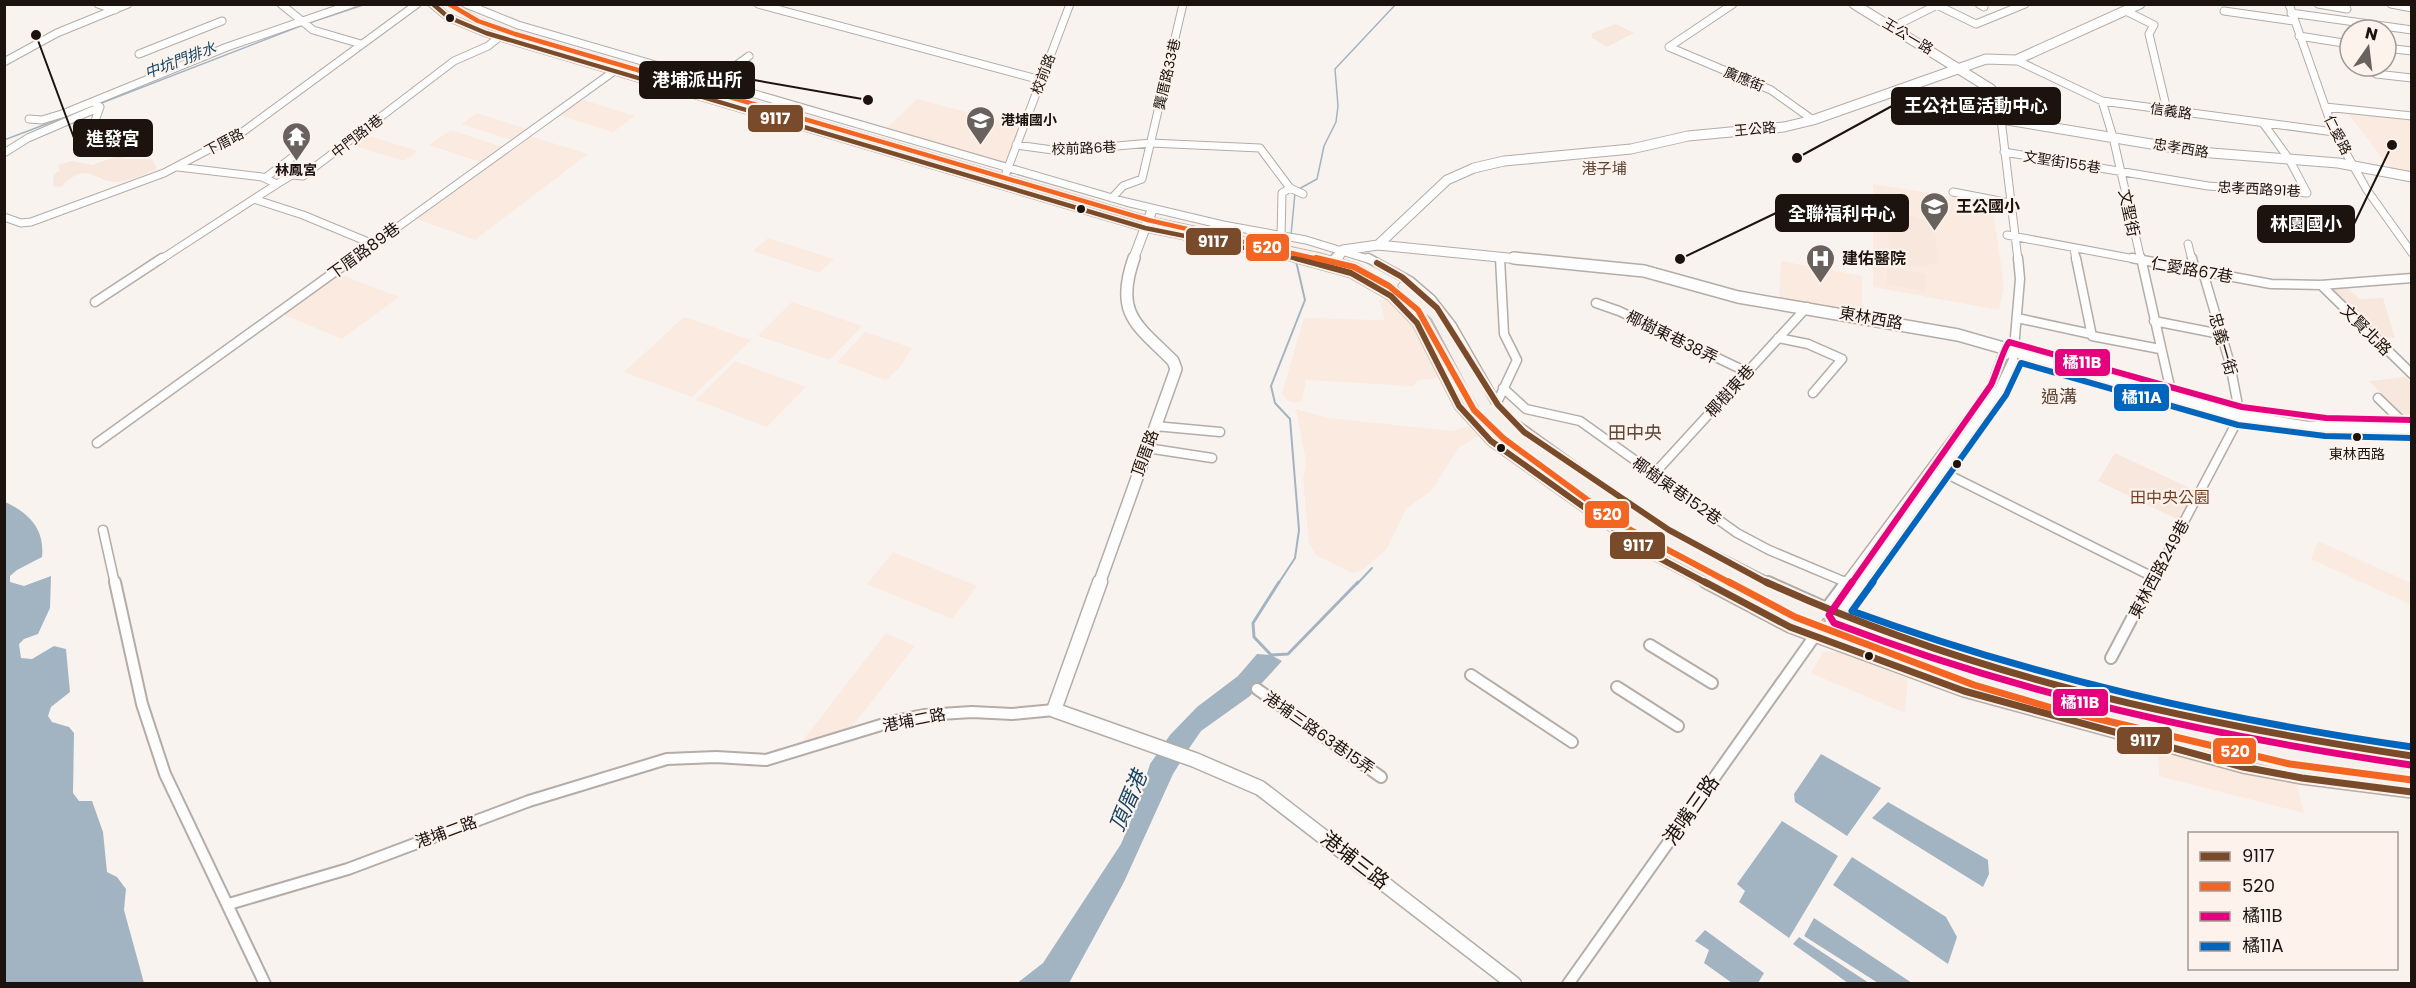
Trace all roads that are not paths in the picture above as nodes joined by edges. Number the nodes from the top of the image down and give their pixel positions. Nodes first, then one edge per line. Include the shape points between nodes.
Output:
1 (98, 4) edge
2 (128, 4) edge
3 (281, 4) edge
4 (352, 4) edge
5 (417, 4) edge
6 (432, 4) edge
7 (448, 4) edge
8 (459, 4) edge
9 (466, 4) edge
10 (758, 4) edge
11 (1070, 4) edge
12 (1183, 4) edge
13 (1733, 4) edge
14 (1854, 4) edge
15 (2025, 4) edge
16 (2289, 4) edge
17 (2318, 4) edge
18 (2391, 4) edge
19 (1938, 5) edge
20 (2140, 5) edge
21 (2346, 7) edge
22 (2412, 8) edge
23 (115, 10) junction
24 (2224, 11) dead end
25 (2128, 12) junction
26 (2291, 13) junction
27 (2338, 20) edge
28 (222, 21) dead end
29 (2294, 21) junction
30 (303, 23) junction
31 (1893, 27) junction
32 (509, 30) junction
33 (2299, 36) junction
34 (2338, 42) edge
35 (361, 44) junction
36 (139, 54) dead end
37 (748, 56) dead end
38 (2016, 60) junction
39 (4, 62) edge
40 (623, 64) junction
41 (1961, 68) junction
42 (1041, 80) junction
43 (683, 82) junction
44 (713, 82) junction
45 (2102, 101) junction
46 (98, 105) junction
47 (2325, 108) junction
48 (2167, 110) junction
49 (1951, 116) dead end
50 (2412, 117) edge
51 (29, 119) dead end
52 (2001, 119) junction
53 (1813, 120) junction
54 (2263, 123) junction
55 (833, 126) junction
56 (2334, 132) junction
57 (869, 137) junction
58 (2113, 137) junction
59 (1151, 143) junction
60 (1016, 145) junction
61 (84, 151) dead end
62 (2004, 152) junction
63 (4, 153) edge
64 (294, 156) dead end
65 (2289, 159) junction
66 (178, 167) junction
67 (2355, 167) junction
68 (2120, 171) junction
69 (1005, 173) junction
70 (2412, 177) edge
71 (265, 178) junction
72 (277, 184) junction
73 (2208, 186) joint
74 (1290, 188) junction
75 (1953, 192) dead end
76 (1302, 193) dead end
77 (1112, 198) junction
78 (254, 199) junction
79 (1067, 201) junction
80 (2010, 203) junction
81 (4, 217) edge
82 (1149, 218) junction
83 (2011, 236) junction
84 (373, 244) junction
85 (2188, 244) dead end
86 (1378, 245) junction
87 (1288, 247) junction
88 (2074, 248) junction
89 (2412, 253) edge
90 (1338, 258) junction
91 (1500, 258) junction
92 (2139, 261) junction
93 (2199, 272) junction
94 (2412, 278) edge
95 (2321, 285) junction
96 (95, 302) dead end
97 (1596, 303) dead end
98 (1807, 307) junction
99 (2017, 318) junction
100 (2154, 321) junction
101 (2091, 334) junction
102 (2220, 334) junction
103 (1778, 338) junction
104 (2160, 349) junction
105 (2012, 351) junction
106 (1747, 372) junction
107 (2412, 374) edge
108 (1503, 388) junction
109 (1813, 393) dead end
110 (2172, 396) junction
111 (2378, 398) dead end
112 (2240, 416) junction
113 (1488, 419) junction
114 (1155, 426) junction
115 (2411, 429) edge
116 (1220, 432) dead end
117 (97, 443) dead end
118 (1148, 448) junction
119 (1212, 458) dead end
120 (1933, 466) junction
121 (1942, 471) junction
122 (1653, 475) junction
123 (104, 530) dead end
124 (2153, 577) junction
125 (1846, 582) junction
126 (1858, 586) junction
127 (1824, 622) junction
128 (1650, 645) dead end
129 (2111, 658) dead end
130 (1471, 675) dead end
131 (1712, 683) dead end
132 (1617, 687) dead end
133 (1257, 689) dead end
134 (1054, 710) junction
135 (1678, 726) dead end
136 (1572, 742) dead end
137 (2314, 749) junction
138 (2254, 751) junction
139 (2412, 756) edge
140 (2412, 766) edge
141 (1381, 777) dead end
142 (2345, 778) junction
143 (2412, 780) edge
144 (2412, 792) edge
145 (229, 904) junction
146 (265, 984) edge
147 (1514, 984) edge
148 (1568, 984) edge

1 - 23 street
2 - 23 street
3 - 30 street
4 - 30 street
5 - 35 street, 下厝路
6 - 32 street via 464,25
7 - 32 main road via 478,21
8 - 32 main road
9 - 32 street
10 - 42 street
11 - 42 street, 校前路
12 - 59 street, 龔厝路33巷
13 - 53 street, 廣應街 via 1669,47 1771,90
14 - 31 street, 王公一路
15 - 19 street via 1976,24
16 - 26 street, 仁愛路
17 - 21 street
18 - 22 street
19 - 31 street
20 - 25 street, 王公路
23 - 39 street via 57,33
24 - 29 street
25 - 38 street, 王公路
25 - 48 street via 2154,25 2149,34
26 - 27 street
26 - 29 street, 仁愛路
28 - 36 street
29 - 33 street, 仁愛路
30 - 35 street via 316,31
30 - 46 street
31 - 41 street, 王公一路
32 - 40 main road
32 - 72 street, 中門路1巷 via 488,46 454,61 306,174 292,175
33 - 34 street
33 - 47 street, 仁愛路
35 - 66 street, 下厝路 via 251,127
37 - 44 street
38 - 41 street, 王公路 via 1986,59
38 - 45 street, 信義路
40 - 43 main road
40 - 84 street, 下厝路89巷
41 - 52 street, 王公一路 via 1996,94
41 - 53 street, 王公路
42 - 60 street, 校前路
43 - 44 street
43 - 55 main road
44 - 55 street
45 - 48 street, 信義路
45 - 58 street, 文聖街
46 - 51 street via 36,122
46 - 61 street
46 - 63 street
47 - 50 street
47 - 56 street, 仁愛路
48 - 54 street, 信義路
49 - 52 street, 忠孝西路 via 1972,114
52 - 58 street, 忠孝西路
52 - 62 street
53 - 86 street, 王公路 via 1784,127 1688,136 1631,149 1504,161 1474,168 1447,180
54 - 56 street, 信義路
54 - 65 street
55 - 57 main road
56 - 67 street, 仁愛路
57 - 69 main road
57 - 79 street
58 - 65 street, 忠孝西路 via 2199,152
58 - 68 street, 文聖街
59 - 60 street, 校前路6巷 via 1060,151
59 - 74 street, 校前路6巷 via 1260,148
59 - 77 street, 龔厝路33巷 via 1142,179 1123,186
60 - 69 street, 校前路
62 - 68 street, 文聖街155巷
62 - 80 street
64 - 71 street
65 - 67 street, 忠孝西路
65 - 73 street, 忠孝西路91巷 via 2307,193
66 - 71 street
66 - 81 street, 下厝路 via 31,222
67 - 70 street, 忠孝西路
67 - 89 street, 仁愛路
68 - 73 street, 文聖街155巷
68 - 92 street, 文聖街
69 - 77 street
69 - 79 main road
69 - 82 main road
71 - 72 street
72 - 78 street, 中門路1巷
74 - 76 street
74 - 87 street via 1282,193
75 - 80 street
77 - 82 street
78 - 84 street
78 - 96 street, 中門路1巷
79 - 82 main road
80 - 83 street
82 - 87 main road
82 - 114 street, 頂厝路 via 1126,289 1132,321 1176,365
83 - 88 street, 仁愛路67巷
83 - 99 street via 2020,279
84 - 117 street, 下厝路89巷
85 - 93 street, 忠義一街
86 - 90 street, 東林西路
86 - 91 street, 東林西路
87 - 90 main road
88 - 92 street, 仁愛路67巷
88 - 101 street
90 - 113 main road via 1406,298 1428,324 1441,359 1474,410
90 - 113 main road via 1398,282 1429,308 1445,328
91 - 98 street, 東林西路 via 1644,271 1738,297
91 - 108 street via 1504,334 1517,360
92 - 93 street, 仁愛路67巷
92 - 100 street, 文聖街
93 - 95 street, 仁愛路67巷 via 2271,284
93 - 102 street, 忠義一街
94 - 95 street, 仁愛路67巷
95 - 107 street, 文賢北路
97 - 106 street, 椰樹東巷38弄
98 - 103 street, 椰樹東巷
98 - 105 street, 東林西路 via 1947,333
99 - 101 street
99 - 105 street
100 - 102 street
100 - 104 street, 文聖街
101 - 104 street
102 - 112 street, 忠義一街
103 - 106 street, 椰樹東巷
103 - 109 street via 1808,344 1842,359
104 - 110 street, 文聖街
105 - 110 street, 東林西路
105 - 120 street via 2002,357 1991,388
105 - 121 street via 2013,360 2000,390
106 - 122 street, 椰樹東巷
108 - 113 street
108 - 122 street, 椰樹東巷152巷 via 1526,409 1580,422
110 - 112 street, 東林西路
111 - 115 street
112 - 115 street, 東林西路 via 2305,427
112 - 124 street, 東林西路249巷
113 - 127 street via 1519,429 1636,511
113 - 127 main road via 1623,526 1657,546
114 - 116 street
114 - 118 street, 頂厝路
118 - 119 street
118 - 134 street, 頂厝路
120 - 121 street
120 - 125 street
121 - 124 street
121 - 126 street
122 - 125 street, 椰樹東巷152巷 via 1737,533
123 - 145 street via 146,719 165,774
124 - 129 street, 東林西路249巷
125 - 126 street, 椰樹東巷152巷
125 - 127 street
126 - 127 street
127 - 138 main road via 1974,674
127 - 138 main road via 1974,685 2052,712 2111,727
127 - 148 street, 港嘴三路
128 - 131 street
130 - 136 street
132 - 135 street
133 - 141 street, 港埔三路63巷15弄
134 - 145 street, 港埔二路 via 924,715 766,760 667,759 528,801 348,869
134 - 147 street, 港埔三路 via 1185,756 1260,788
137 - 138 main road
137 - 139 street
137 - 140 main road
138 - 142 main road
142 - 143 main road
142 - 144 street
145 - 146 street

